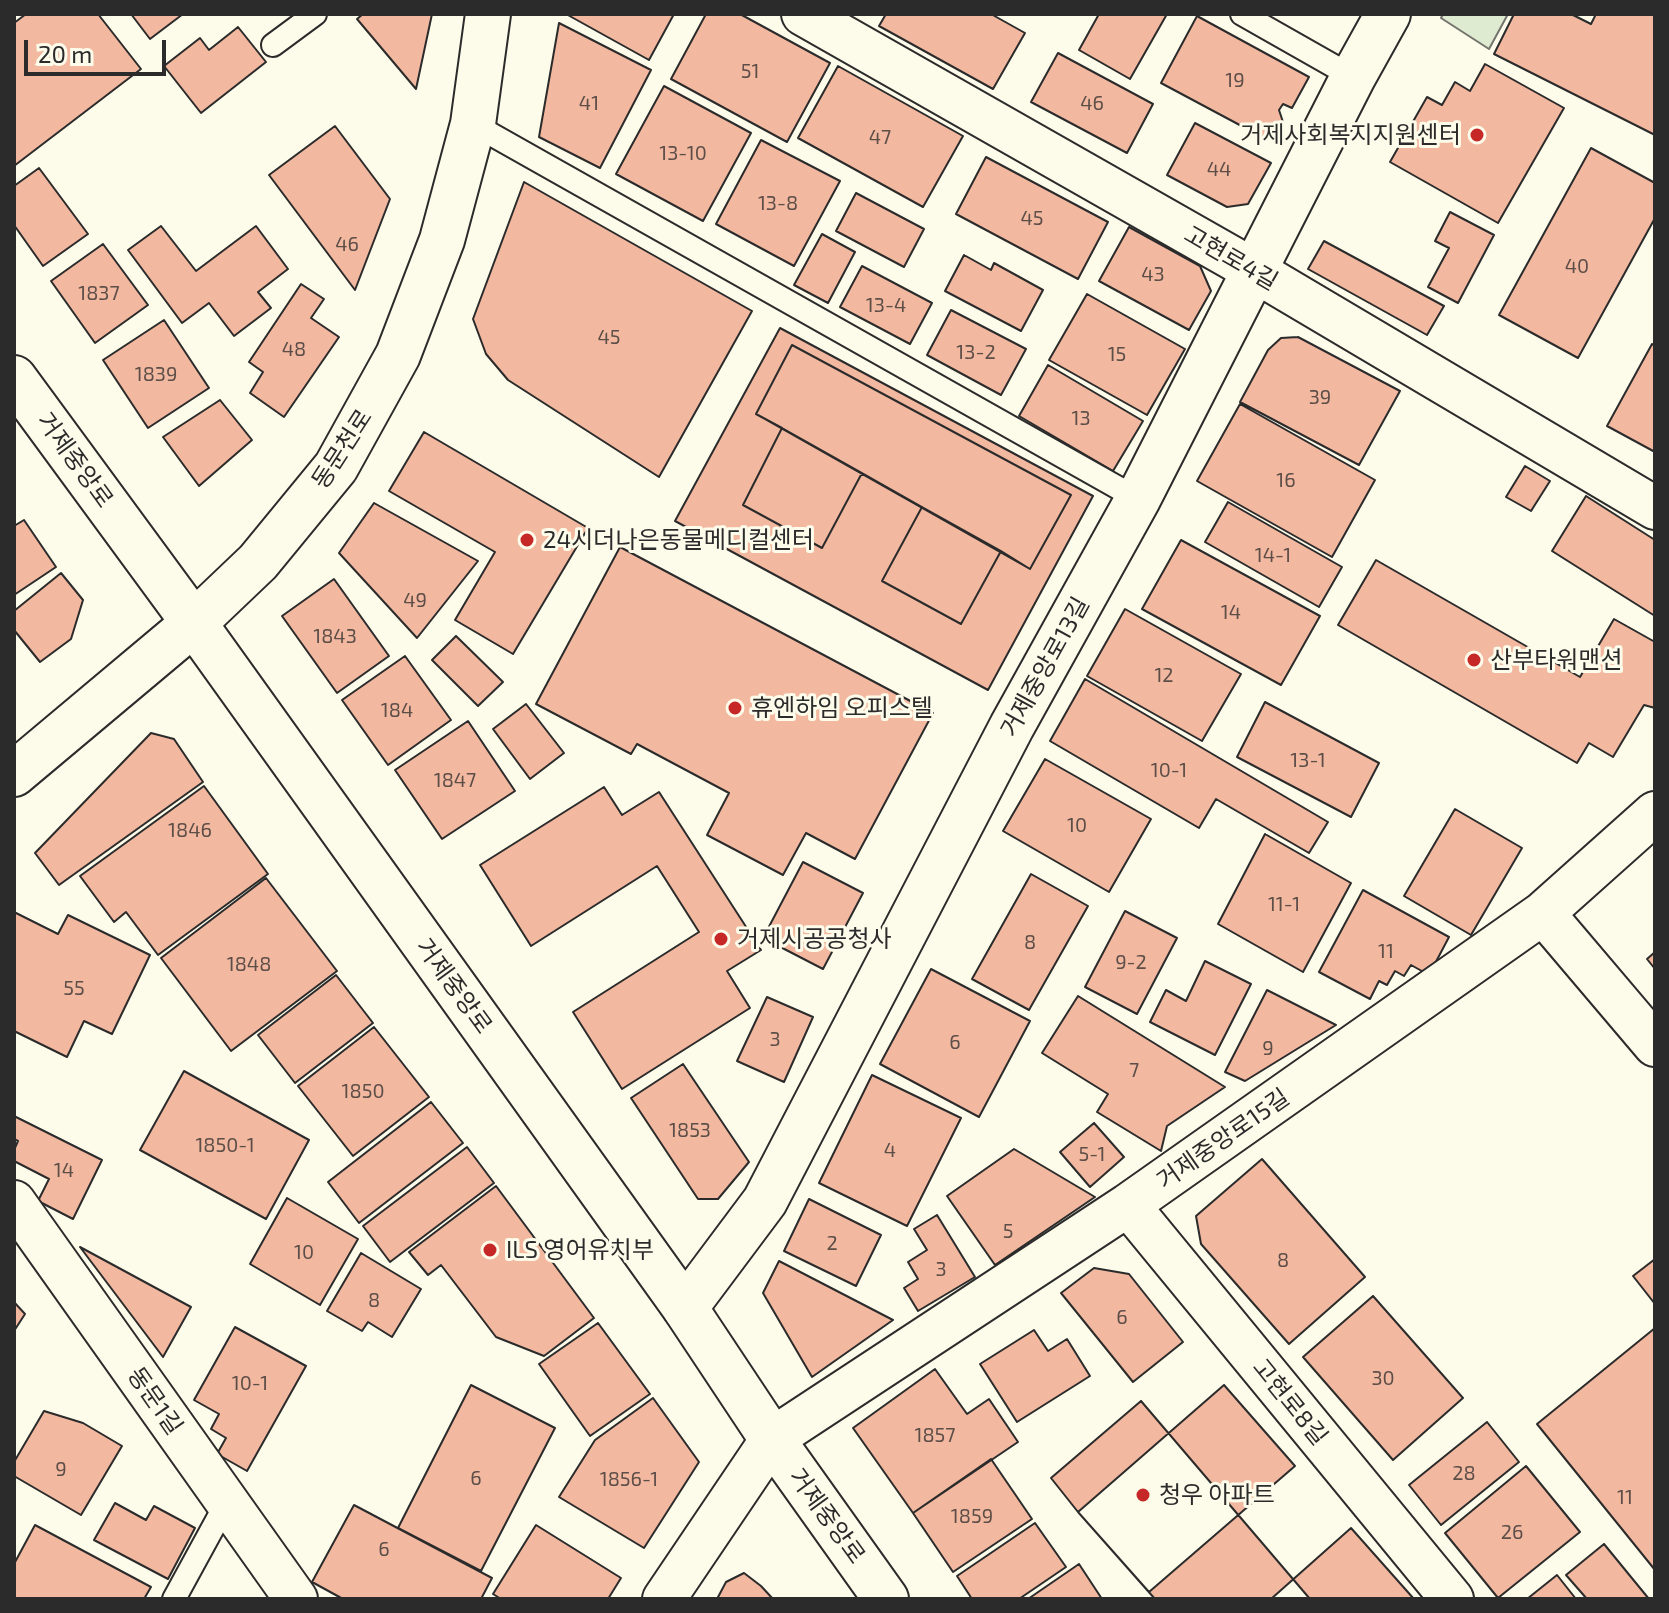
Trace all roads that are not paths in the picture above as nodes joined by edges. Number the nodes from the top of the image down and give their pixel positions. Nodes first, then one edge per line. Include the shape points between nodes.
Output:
1 (315, 14) edge
2 (488, 14) edge
3 (803, 14) edge
4 (1242, 14) edge
5 (1388, 14) edge
6 (273, 45) dead end
7 (1353, 77) junction
8 (473, 124) junction
9 (1255, 271) junction
10 (14, 378) edge
11 (1138, 499) junction
12 (1655, 508) edge
13 (194, 623) junction
14 (14, 774) edge
15 (1655, 813) edge
16 (1543, 913) junction
17 (1655, 1045) edge
18 (14, 1202) edge
19 (1128, 1205) junction
20 (30, 1238) edge
21 (685, 1308) junction
22 (772, 1439) junction
23 (227, 1502) junction
24 (174, 1599) edge
25 (296, 1599) edge
26 (664, 1599) edge
27 (886, 1599) edge
28 (1452, 1599) edge

1 - 6 lane
2 - 8 street, 동문천로
3 - 9 street, 고현로4길
4 - 7 lane
5 - 7 street, 거제중앙로13길
7 - 9 street, 거제중앙로13길
8 - 11 lane
8 - 13 street, 동문천로 via 442,240 398,355 336,467 258,562
9 - 11 street, 거제중앙로13길
9 - 12 street, 고현로4길
10 - 13 street, 거제중앙로
11 - 21 street, 거제중앙로13길 via 1012,726 765,1201
13 - 14 street, 동문천로
13 - 21 street, 거제중앙로
15 - 16 street, 거제중앙로15길
16 - 17 street
16 - 19 street, 거제중앙로15길
18 - 20 street, 동문1길
19 - 22 street, 거제중앙로15길
19 - 28 street, 고현로8길
20 - 23 street, 동문1길
21 - 22 street, 거제중앙로
22 - 26 street
22 - 27 street, 거제중앙로
23 - 24 lane
23 - 25 street, 동문1길

